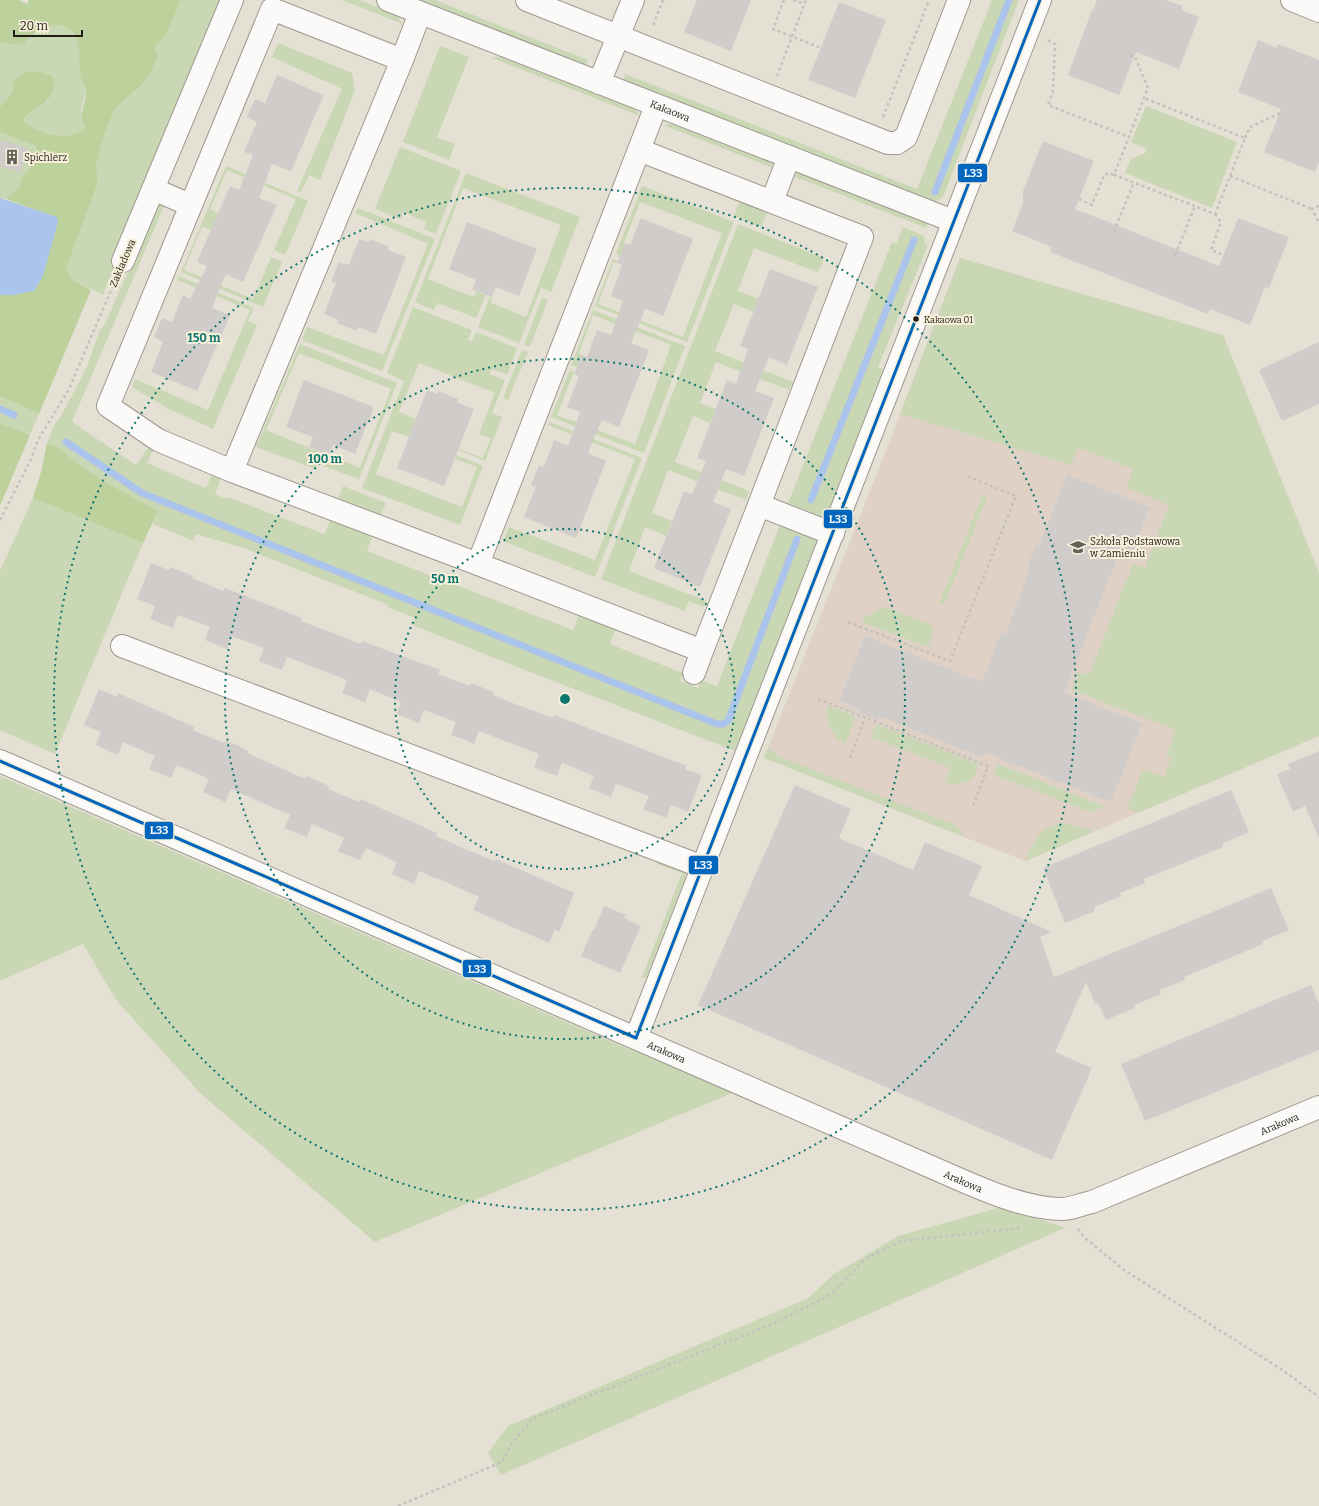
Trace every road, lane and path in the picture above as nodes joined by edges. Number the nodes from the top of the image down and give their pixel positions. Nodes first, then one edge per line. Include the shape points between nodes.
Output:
1 (232, 0) edge
2 (388, 0) edge
3 (527, 0) edge
4 (633, 0) edge
5 (663, 0) edge
6 (784, 0) edge
7 (793, 0) edge
8 (806, 0) edge
9 (929, 0) edge
10 (960, 0) edge
11 (1040, 0) edge
12 (1292, 0) edge
13 (805, 4) junction
14 (1319, 11) edge
15 (420, 13) junction
16 (652, 28) dead end
17 (618, 36) junction
18 (792, 37) junction
19 (1046, 39) dead end
20 (819, 47) dead end
21 (1130, 55) dead end
22 (402, 60) junction
23 (776, 77) dead end
24 (599, 83) junction
25 (1144, 98) junction
26 (656, 106) junction
27 (1284, 115) dead end
28 (883, 118) dead end
29 (1129, 138) junction
30 (1245, 138) junction
31 (639, 150) junction
32 (789, 157) junction
33 (1114, 175) junction
34 (1230, 176) junction
35 (1134, 182) junction
36 (161, 192) junction
37 (1079, 199) dead end
38 (772, 202) junction
39 (190, 205) junction
40 (1195, 206) junction
41 (1319, 206) edge
42 (1312, 209) junction
43 (1215, 214) junction
44 (953, 221) junction
45 (1319, 223) edge
46 (1114, 232) dead end
47 (1175, 255) dead end
48 (1223, 255) dead end
49 (123, 261) joint
50 (232, 471) junction
51 (964, 474) dead end
52 (759, 505) junction
53 (0, 520) edge
54 (833, 534) junction
55 (478, 564) junction
56 (848, 622) dead end
57 (122, 646) dead end
58 (702, 651) junction
59 (694, 673) dead end
60 (818, 699) dead end
61 (865, 718) junction
62 (850, 758) dead end
63 (0, 761) edge
64 (973, 806) dead end
65 (703, 867) junction
66 (636, 1038) junction
67 (1319, 1107) edge
68 (1063, 1209) junction
69 (1025, 1228) dead end
70 (1319, 1397) edge
71 (398, 1506) edge

1 - 36 street, Zakładowa
2 - 15 street, Kakaowa
3 - 17 street
4 - 17 street
5 - 16 path
6 - 18 path via 773,29
7 - 13 path
8 - 13 path
9 - 28 path
10 - 17 street via 906,137 897,143 888,143
11 - 44 street
12 - 14 street
13 - 18 path
15 - 22 street
15 - 24 street, Kakaowa
17 - 24 street
18 - 20 path
18 - 23 path
19 - 29 path via 1056,44 1053,90 1048,106
21 - 25 path via 1135,57 1148,88
22 - 39 street via 272,10
22 - 50 street
24 - 26 street, Kakaowa
25 - 29 path
25 - 30 path
26 - 31 street
26 - 32 street, Kakaowa
27 - 30 path via 1280,113 1250,127
29 - 33 path
30 - 34 path
31 - 38 street
31 - 55 street
32 - 38 street
32 - 44 street, Kakaowa
33 - 35 path
33 - 37 path via 1104,175 1092,205
34 - 42 path
34 - 43 path
35 - 40 path
35 - 46 path
36 - 39 street
36 - 49 street, Zakładowa
38 - 52 street via 862,237
39 - 50 street via 108,406 158,440
40 - 43 path
40 - 47 path
41 - 42 path
42 - 45 path
43 - 48 path via 1221,222 1211,250
44 - 54 street
49 - 53 path, Zakładowa via 69,389 38,440 32,459
50 - 55 street
51 - 56 path via 1016,496 950,661
52 - 54 street
52 - 58 street
54 - 65 street
55 - 58 street
57 - 65 street
58 - 59 street
60 - 61 path
61 - 62 path
61 - 64 path via 988,766
63 - 66 street, Arakowa
65 - 66 street
66 - 68 street, Arakowa via 983,1189 1029,1204
67 - 68 street, Arakowa via 1092,1202
68 - 70 path via 1084,1237 1124,1270 1281,1369
69 - 71 path via 901,1241 865,1260 832,1294 773,1324 533,1418 512,1443 502,1462

